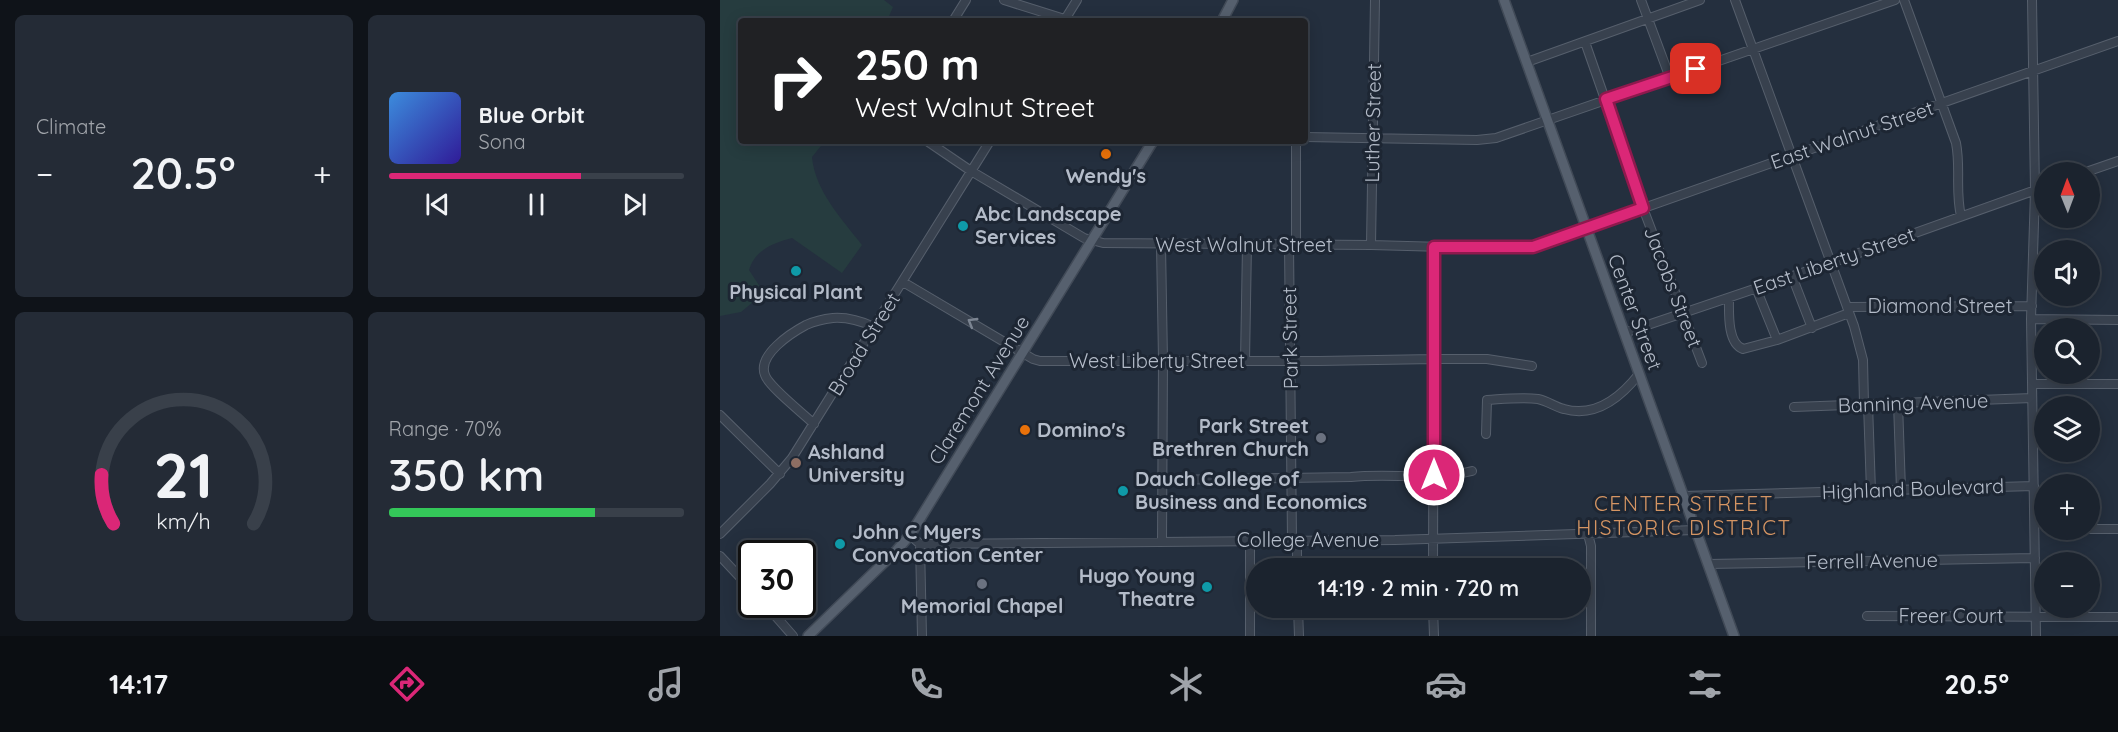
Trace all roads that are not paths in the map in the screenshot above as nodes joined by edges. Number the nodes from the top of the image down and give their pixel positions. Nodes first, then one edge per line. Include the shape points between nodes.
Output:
1 (966, 0) edge
2 (1004, 0) edge
3 (1077, 0) edge
4 (1233, 0) edge
5 (1375, 0) edge
6 (1504, 0) edge
7 (1641, 0) edge
8 (1700, 0) edge
9 (1735, 0) edge
10 (1895, 0) edge
11 (1904, 0) edge
12 (2032, 0) edge
13 (955, 18) edge
14 (1061, 18) edge
15 (1068, 18) edge
16 (1224, 18) edge
17 (1648, 19) junction
18 (2118, 41) edge
19 (1585, 42) junction
20 (1754, 48) junction
21 (1527, 62) junction
22 (2034, 71) junction
23 (1670, 78) junction
24 (1606, 99) junction
25 (1942, 103) junction
26 (1548, 120) junction
27 (1308, 136) edge
28 (1374, 137) junction
29 (931, 144) edge
30 (988, 144) edge
31 (1151, 144) edge
32 (1296, 144) edge
33 (1793, 156) junction
34 (2118, 161) edge
35 (2035, 162) edge
36 (2100, 167) edge
37 (971, 171) junction
38 (2034, 191) edge
39 (1643, 208) junction
40 (1961, 216) junction
41 (2034, 228) edge
42 (1586, 229) junction
43 (1091, 241) junction
44 (1161, 245) junction
45 (1247, 245) junction
46 (1293, 245) junction
47 (1371, 245) junction
48 (1434, 247) junction
49 (1831, 263) junction
50 (1792, 276) junction
51 (903, 282) junction
52 (1756, 288) junction
53 (1729, 298) junction
54 (2032, 306) junction
55 (1848, 310) junction
56 (1682, 313) junction
57 (2031, 319) junction
58 (2118, 320) edge
59 (874, 327) junction
60 (1812, 328) junction
61 (1624, 333) junction
62 (1777, 340) junction
63 (1023, 352) junction
64 (1434, 359) junction
65 (1163, 360) junction
66 (1245, 361) junction
67 (1290, 361) junction
68 (1702, 363) dead end
69 (1532, 366) dead end
70 (1639, 374) junction
71 (2032, 384) junction
72 (2118, 384) edge
73 (2032, 398) junction
74 (1898, 403) junction
75 (1866, 404) junction
76 (1794, 407) dead end
77 (720, 415) edge
78 (814, 424) junction
79 (1486, 434) dead end
80 (1472, 471) dead end
81 (780, 474) junction
82 (1434, 475) junction
83 (1291, 478) junction
84 (1163, 480) junction
85 (2034, 486) joint
86 (1901, 490) junction
87 (1871, 491) junction
88 (1684, 496) junction
89 (2100, 529) edge
90 (2118, 529) edge
91 (1695, 530) junction
92 (720, 534) edge
93 (1588, 534) junction
94 (909, 535) junction
95 (1432, 538) junction
96 (1250, 540) junction
97 (1294, 540) junction
98 (1162, 542) junction
99 (921, 544) junction
100 (720, 556) edge
101 (1296, 558) edge
102 (1433, 558) edge
103 (2034, 558) edge
104 (1708, 564) junction
105 (738, 575) edge
106 (1867, 616) dead end
107 (2034, 616) edge
108 (2100, 617) edge
109 (2118, 617) edge
110 (777, 618) edge
111 (1298, 618) edge
112 (1433, 618) edge
113 (2036, 618) edge
114 (793, 636) edge
115 (808, 636) edge
116 (922, 636) edge
117 (1250, 636) edge
118 (1299, 636) edge
119 (1434, 636) edge
120 (1591, 636) edge
121 (1734, 636) edge
122 (2036, 636) edge

1 - 13 street
2 - 14 street
3 - 15 street
4 - 16 main road
5 - 28 street, Luther Street
6 - 21 main road, Center Street
7 - 17 street
8 - 17 street
9 - 20 street
10 - 20 street
11 - 25 street
12 - 22 street
17 - 19 street
17 - 23 street
18 - 22 street, East Walnut Street
19 - 21 street
19 - 24 street, Jacobs Street
20 - 23 street
20 - 33 street
21 - 26 main road, Center Street
22 - 25 street, East Walnut Street
22 - 35 street
23 - 24 street
24 - 26 street
24 - 39 street, Jacobs Street
25 - 33 street, East Walnut Street
25 - 40 street via 1958,152 1957,199
26 - 28 street via 1488,139
26 - 42 main road, Center Street
27 - 28 street
28 - 47 street, Luther Street
29 - 37 street, West Walnut Street
30 - 37 street, Broad Street
31 - 43 main road, Claremont Avenue
32 - 46 street, Park Street
33 - 39 street, East Walnut Street
33 - 49 street
34 - 36 street
37 - 43 street, West Walnut Street
37 - 51 street, Broad Street
38 - 40 street, East Liberty Street
39 - 42 street, East Walnut Street
39 - 56 street, Jacobs Street
40 - 49 street, East Liberty Street
41 - 54 street
42 - 48 street, West Walnut Street via 1533,247
42 - 61 main road, Center Street
43 - 44 street, West Walnut Street
43 - 63 main road, Claremont Avenue
44 - 45 street, West Walnut Street
44 - 65 street
45 - 46 street, West Walnut Street
45 - 66 street
46 - 47 street, West Walnut Street
46 - 67 street, Park Street
47 - 48 street, West Walnut Street
48 - 64 street
49 - 50 street, East Liberty Street
49 - 55 street
50 - 52 street, East Liberty Street
50 - 60 street
51 - 59 street, Broad Street
63 -> 51 street, West Liberty Street
52 - 53 street, East Liberty Street
52 - 62 street
53 - 56 street, East Liberty Street
53 - 62 street, Diamond Street via 1732,335 1738,347 1751,348
54 - 55 street, Diamond Street
54 - 57 street
55 - 60 street, Diamond Street
55 - 75 street via 1863,360
56 - 61 street, East Liberty Street
56 - 68 street, Jacobs Street
57 - 58 street, Diamond Street
57 - 71 street
59 - 78 street, Broad Street
59 - 78 street via 847,319 818,321 806,325 767,356 763,368 768,381
60 - 62 street, Diamond Street
61 - 70 main road, Center Street
63 - 65 street, West Liberty Street via 1040,361
63 - 94 main road, Claremont Avenue
64 - 67 street, West Liberty Street
64 - 69 street, West Liberty Street via 1487,359
64 - 82 street
65 - 66 street, West Liberty Street
65 - 84 street
66 - 67 street, West Liberty Street
67 - 83 street, Park Street
70 - 79 street via 1616,399 1581,411 1537,399 1487,400
70 - 88 main road, Center Street
71 - 72 street
71 - 73 street
73 - 74 street, Banning Avenue
73 - 85 street
74 - 75 street, Banning Avenue
74 - 86 street
75 - 76 street, Banning Avenue
75 - 87 street
77 - 81 street
78 - 81 street, Broad Street
80 - 82 street
81 - 92 street, Broad Street
82 - 83 street
82 - 95 street
83 - 84 street
83 - 97 street, Park Street
84 - 98 street
85 - 86 street, Highland Boulevard
86 - 87 street, Highland Boulevard
87 - 88 street, Highland Boulevard
88 - 91 main road, Center Street
89 - 90 street
91 - 93 street, College Avenue
91 - 104 main road, Center Street
93 - 95 street, College Avenue
93 - 120 street
94 - 99 street
94 - 115 main road, Claremont Avenue
95 - 97 street, College Avenue
95 - 102 street
96 - 97 street, College Avenue
96 - 98 street, College Avenue
96 - 117 street
97 - 101 street, Park Street
98 - 99 street, College Avenue
99 - 116 street
100 - 105 street
103 - 104 street, Ferrell Avenue
104 - 121 main road, Center Street
106 - 107 street, Freer Court
108 - 109 street, Freer Court
110 - 114 street
111 - 118 street
112 - 119 street
113 - 122 street

